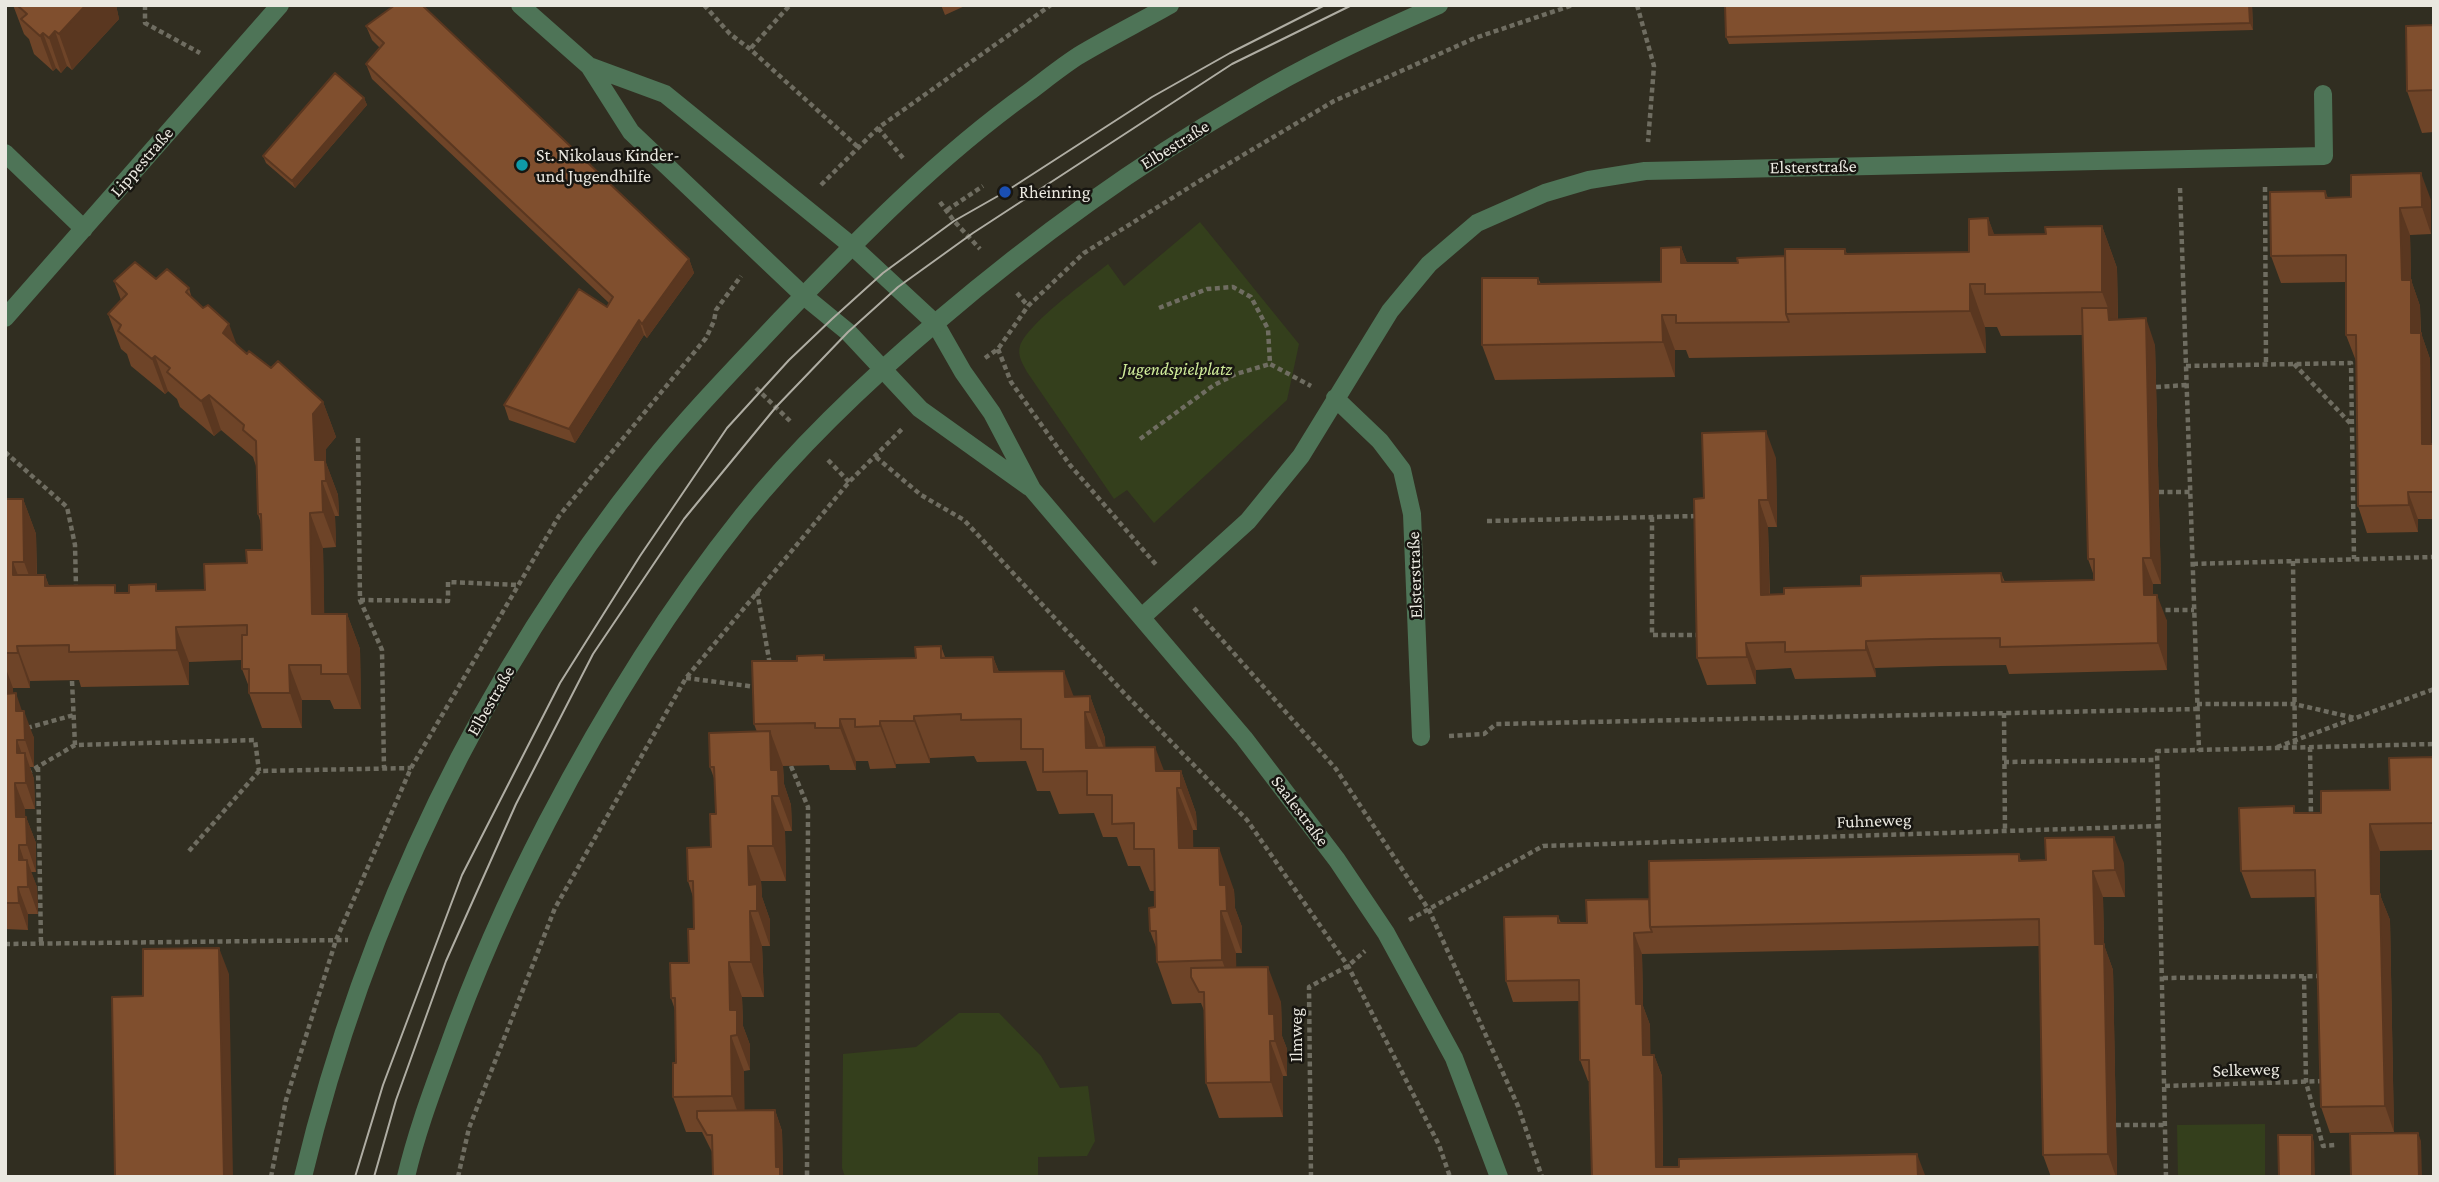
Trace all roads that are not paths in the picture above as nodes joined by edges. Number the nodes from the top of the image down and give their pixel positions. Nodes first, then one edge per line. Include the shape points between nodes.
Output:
1 (280, 5) edge
2 (520, 5) edge
3 (1170, 5) edge
4 (1439, 5) edge
5 (589, 66) junction
6 (2323, 94) dead end
7 (5, 153) edge
8 (84, 229) junction
9 (852, 246) junction
10 (804, 296) junction
11 (5, 318) edge
12 (934, 323) junction
13 (882, 368) junction
14 (1335, 398) junction
15 (1032, 489) junction
16 (1142, 617) junction
17 (1421, 737) road end
18 (303, 1177) edge
19 (406, 1177) edge
20 (1499, 1177) edge

1 - 8 street, Lippestraße
2 - 5 street
3 - 9 street, Elbestraße via 1077,57 959,144
4 - 12 street, Elbestraße via 1244,102 1132,173 998,270
5 - 9 street via 666,94
5 - 10 street via 631,132
6 - 14 street, Elsterstraße via 2324,156 1645,171 1545,193 1477,223 1429,264 1390,311
7 - 8 street
8 - 11 street, Lippestraße
9 - 10 street, Elbestraße
9 - 12 street
10 - 13 street
10 - 18 street, Elbestraße via 648,467 555,597 455,766 411,855 377,939 341,1040
12 - 13 street, Elbestraße
12 - 15 street, Saalestraße via 992,413
13 - 15 street, Saalestraße via 920,409
13 - 19 street, Elbestraße via 744,514 690,584 583,754 519,876 467,996 414,1142
14 - 16 street, Elsterstraße via 1301,456 1248,521
14 - 17 street, Elsterstraße via 1380,441 1402,470 1412,514
15 - 16 street, Saalestraße
16 - 20 street, Saalestraße via 1286,791 1386,933 1454,1058

